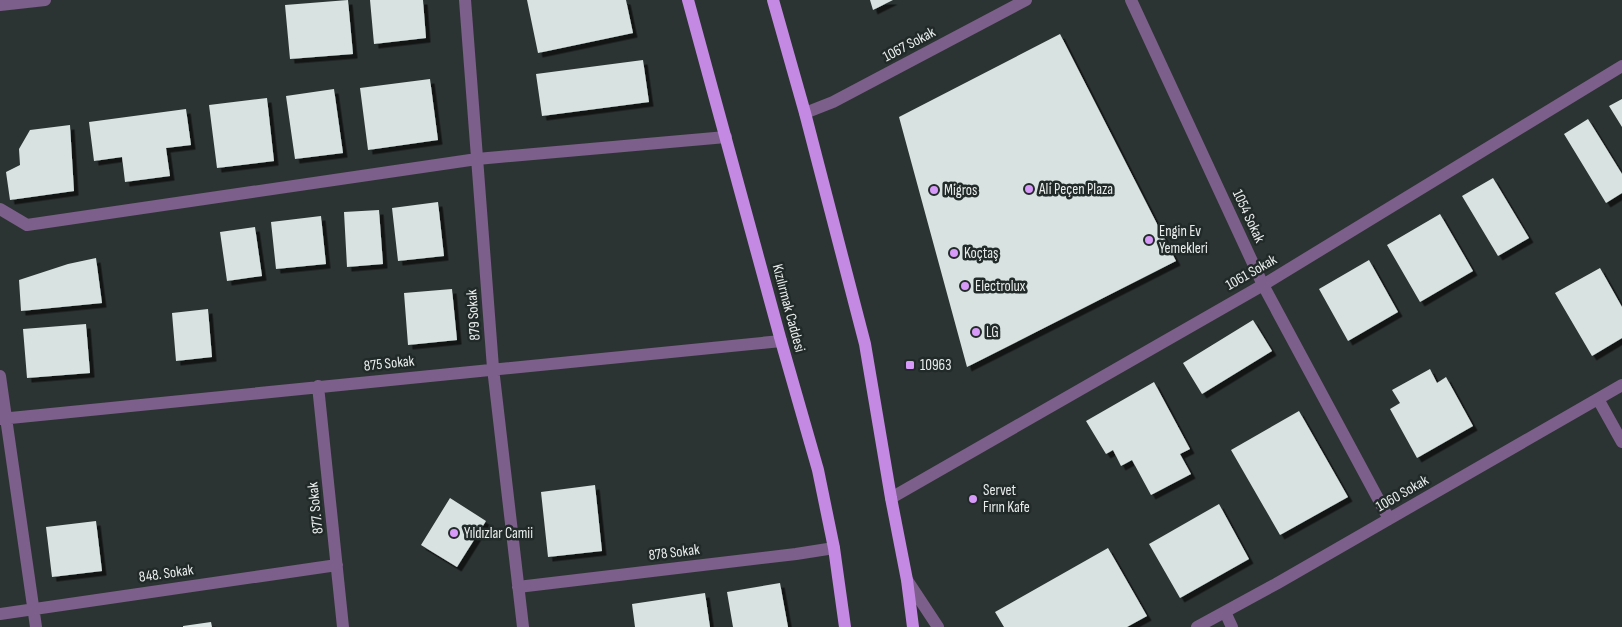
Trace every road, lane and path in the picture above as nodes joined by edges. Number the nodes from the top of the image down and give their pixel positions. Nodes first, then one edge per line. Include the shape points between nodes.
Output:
1 (45, 0) edge
2 (465, 0) edge
3 (688, 0) edge
4 (773, 0) edge
5 (1026, 0) edge
6 (1131, 0) edge
7 (0, 5) edge
8 (1622, 66) edge
9 (805, 113) junction
10 (726, 137) junction
11 (477, 159) junction
12 (0, 209) edge
13 (1263, 285) junction
14 (781, 341) junction
15 (493, 368) junction
16 (0, 376) edge
17 (1622, 385) edge
18 (318, 386) junction
19 (1598, 399) junction
20 (3, 419) edge
21 (1622, 442) edge
22 (891, 498) junction
23 (1389, 519) junction
24 (834, 548) junction
25 (337, 564) junction
26 (908, 580) junction
27 (518, 587) junction
28 (32, 609) junction
29 (1225, 612) junction
30 (0, 614) edge
31 (36, 627) edge
32 (343, 627) edge
33 (523, 627) edge
34 (845, 627) edge
35 (913, 627) edge
36 (938, 627) edge
37 (1197, 627) edge
38 (1232, 627) edge

1 - 7 street
2 - 11 street, 879 Sokak
3 - 10 main road, Kızılırmak Caddesi
4 - 9 main road
5 - 9 street, 1067 Sokak via 833,102
6 - 13 street, 1054 Sokak
8 - 13 street, 1061 Sokak
9 - 22 main road via 864,344
10 - 11 street
10 - 14 main road, Kızılırmak Caddesi
11 - 12 street via 27,225
11 - 15 street, 879 Sokak
13 - 22 street, 1061 Sokak
13 - 23 street, 1054 Sokak
14 - 15 street, 875 Sokak
14 - 24 main road, Kızılırmak Caddesi via 818,470
15 - 18 street, 875 Sokak
15 - 27 street, 879 Sokak
16 - 20 street
17 - 19 street, 1060 Sokak
18 - 20 street, 875 Sokak
18 - 25 street, 877. Sokak
19 - 21 street
19 - 23 street, 1060 Sokak
20 - 28 street
22 - 26 main road
23 - 29 street, 1060 Sokak
24 - 27 street, 878 Sokak
24 - 34 main road, Kızılırmak Caddesi
25 - 28 street, 848. Sokak
25 - 32 street, 877. Sokak
26 - 35 main road
26 - 36 street
27 - 33 street, 879 Sokak
28 - 30 street, 848. Sokak
28 - 31 street
29 - 37 street, 1060 Sokak
29 - 38 street

